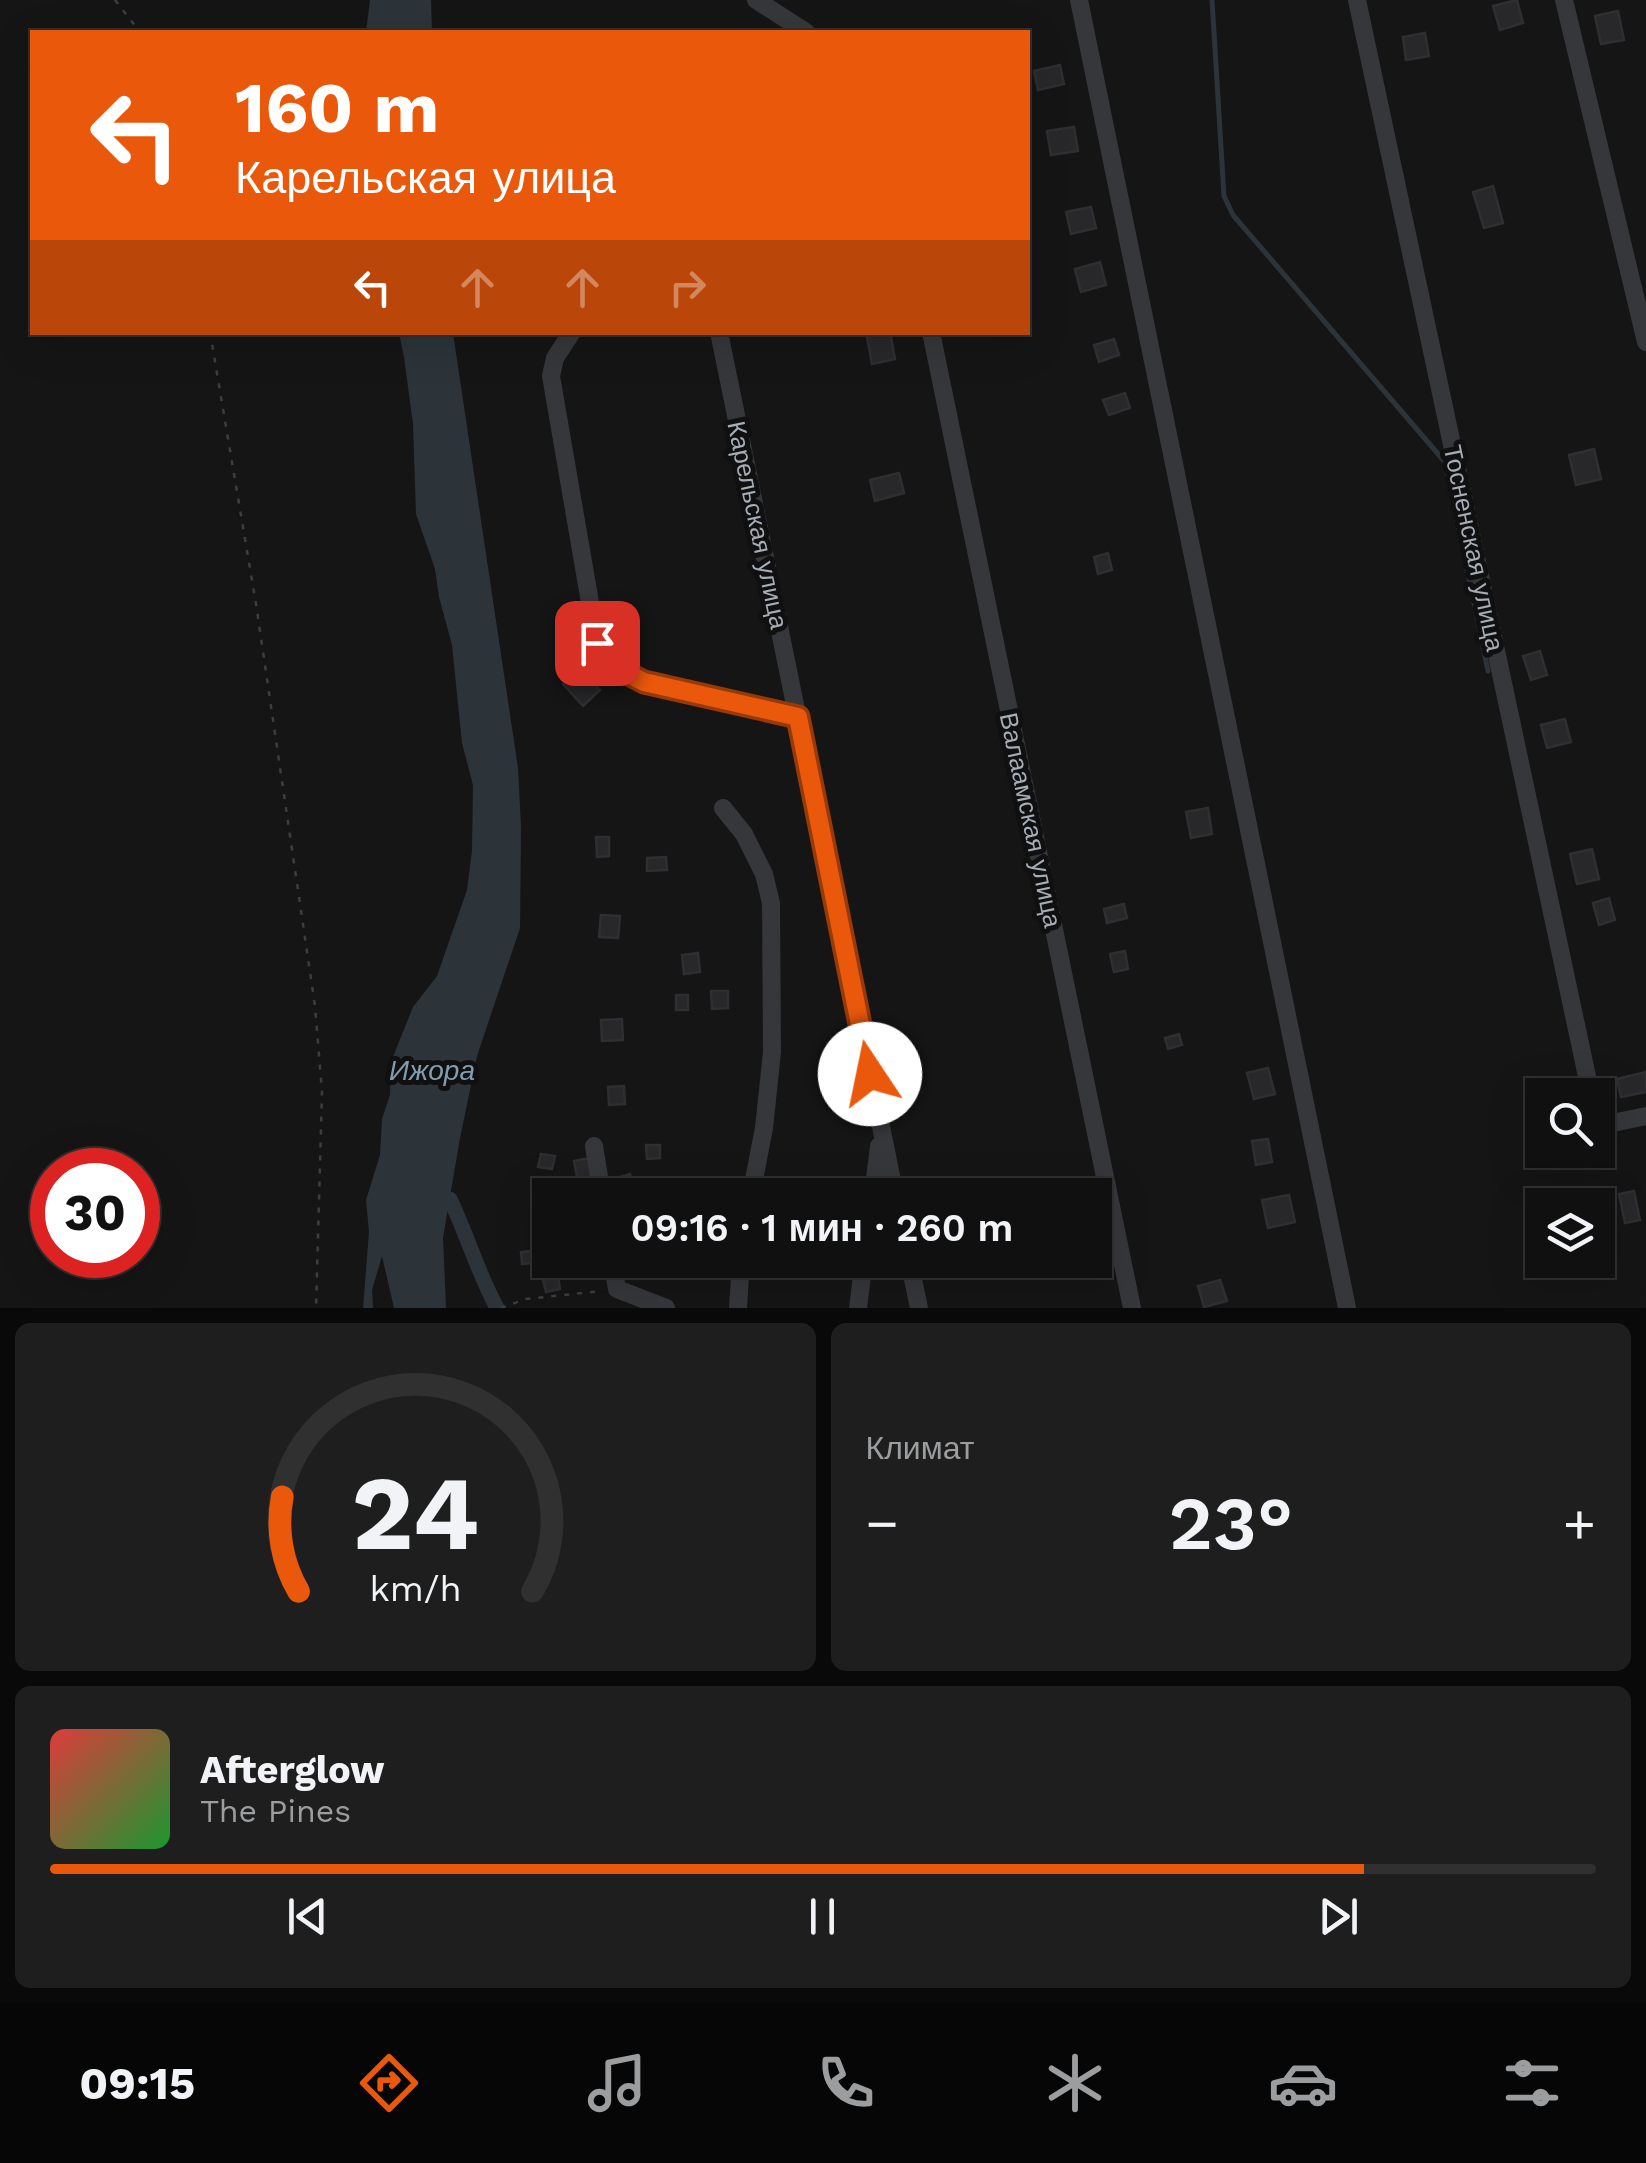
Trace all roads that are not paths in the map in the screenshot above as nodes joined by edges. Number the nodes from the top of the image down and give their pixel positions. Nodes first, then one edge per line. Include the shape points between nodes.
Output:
1 (756, 0) edge
2 (1080, 0) edge
3 (1357, 0) edge
4 (1564, 0) edge
5 (803, 30) edge
6 (570, 335) edge
7 (720, 335) edge
8 (932, 335) edge
9 (1646, 342) edge
10 (798, 717) junction
11 (723, 808) dead end
12 (1587, 1078) edge
13 (1646, 1116) edge
14 (1615, 1122) edge
15 (881, 1130) junction
16 (594, 1146) dead end
17 (599, 1178) edge
18 (754, 1178) edge
19 (875, 1178) edge
20 (891, 1178) edge
21 (615, 1278) edge
22 (740, 1278) edge
23 (862, 1278) edge
24 (913, 1278) edge
25 (666, 1308) edge
26 (738, 1308) edge
27 (858, 1308) edge
28 (919, 1308) edge
29 (1132, 1308) edge
30 (1347, 1308) edge

1 - 5 street
2 - 30 street
3 - 12 street, Тосненская улица
4 - 9 street
6 - 10 street via 552,376 602,656 644,682
7 - 10 street, Карельская улица
8 - 29 street, Валаамская улица
10 - 15 street, Карельская улица
11 - 18 street via 744,834 772,903 772,1052
13 - 14 street
15 - 19 street
15 - 20 street, Карельская улица
16 - 17 street
21 - 25 street via 617,1289
22 - 26 street
23 - 27 street
24 - 28 street

